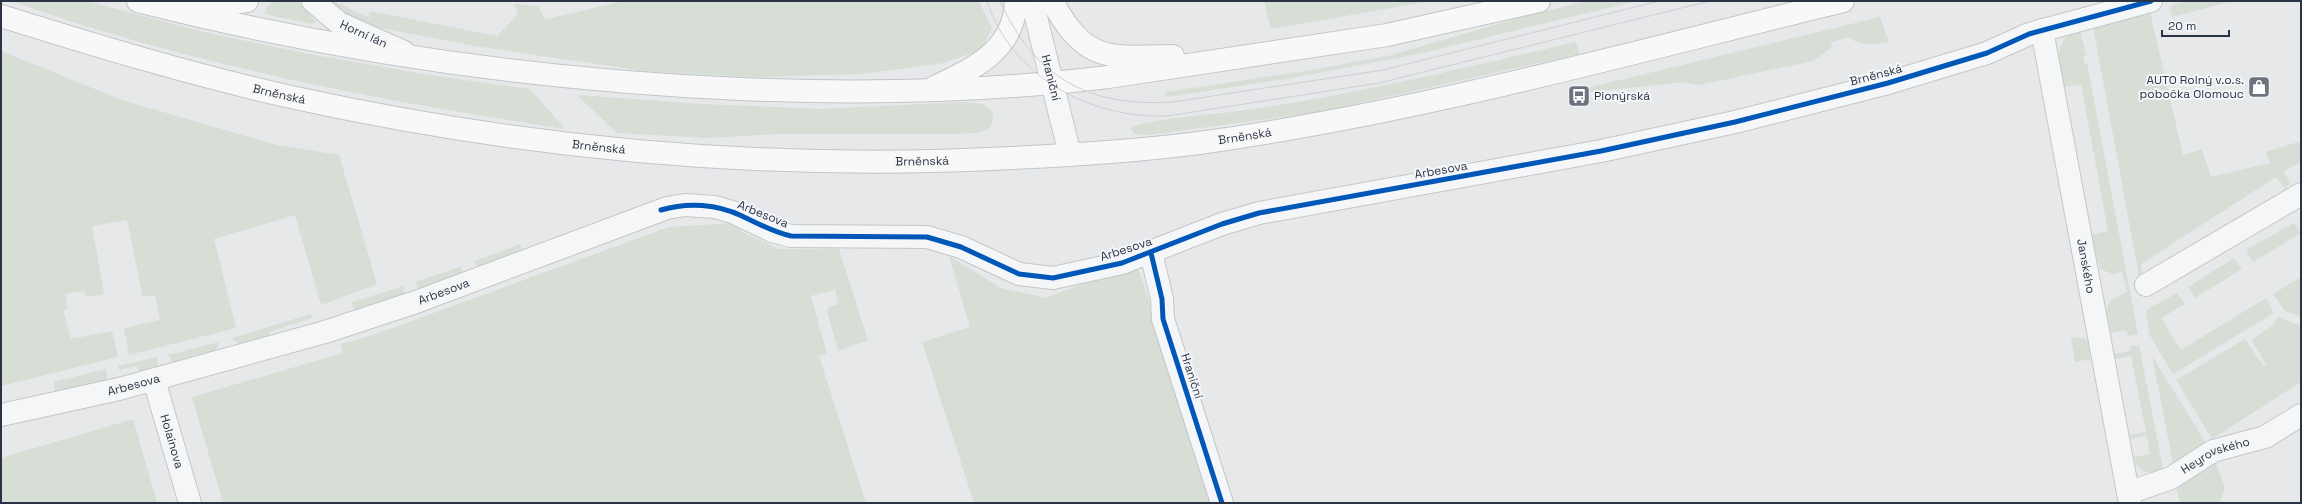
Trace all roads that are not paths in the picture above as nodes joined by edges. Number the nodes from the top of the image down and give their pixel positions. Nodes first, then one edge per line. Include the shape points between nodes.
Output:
1 (138, 1) edge
2 (167, 1) edge
3 (247, 1) edge
4 (313, 1) edge
5 (1016, 1) edge
6 (1032, 1) edge
7 (1052, 1) edge
8 (1539, 1) edge
9 (1842, 1) edge
10 (2151, 1) edge
11 (1, 16) edge
12 (2042, 30) junction
13 (1265, 54) junction
14 (420, 59) junction
15 (1052, 83) junction
16 (925, 92) junction
17 (1601, 151) joint
18 (1070, 155) junction
19 (2301, 194) edge
20 (1151, 252) junction
21 (2146, 285) dead end
22 (154, 380) junction
23 (1, 415) edge
24 (2301, 415) edge
25 (2129, 498) edge
26 (190, 503) edge
27 (1222, 503) edge

1 - 14 main road via 298,38
2 - 3 main road via 223,4
4 - 14 street, Horní lán via 339,23
5 - 16 main road via 1006,39 988,58
6 - 15 street, Hraniční
7 - 13 main road via 1069,28 1081,41 1097,52 1124,57
8 - 13 main road via 1387,35
9 - 18 main road, Brněnská via 1556,72 1406,106 1197,143
10 - 12 street, Brněnská
11 - 18 main road, Brněnská via 113,51 287,96 438,125 571,143 688,155 840,162 910,163
12 - 17 street, Brněnská via 1987,53 1888,83 1735,122
12 - 25 street, Janského
13 - 15 main road
14 - 16 main road via 572,79 672,86 828,92
15 - 16 main road
15 - 18 street, Hraniční
17 - 20 street, Arbesova via 1259,213 1217,226
19 - 21 street
20 - 22 street, Arbesova via 1122,263 1074,275 1042,278 1011,271 961,247 927,237 791,236 772,231 735,213 715,207 677,206 652,213 416,302 324,332
20 - 27 street, Hraniční via 1162,299 1163,319
22 - 23 street, Arbesova
22 - 26 street, Holainova
24 - 25 street, Heyrovského via 2265,437 2213,451 2171,478

